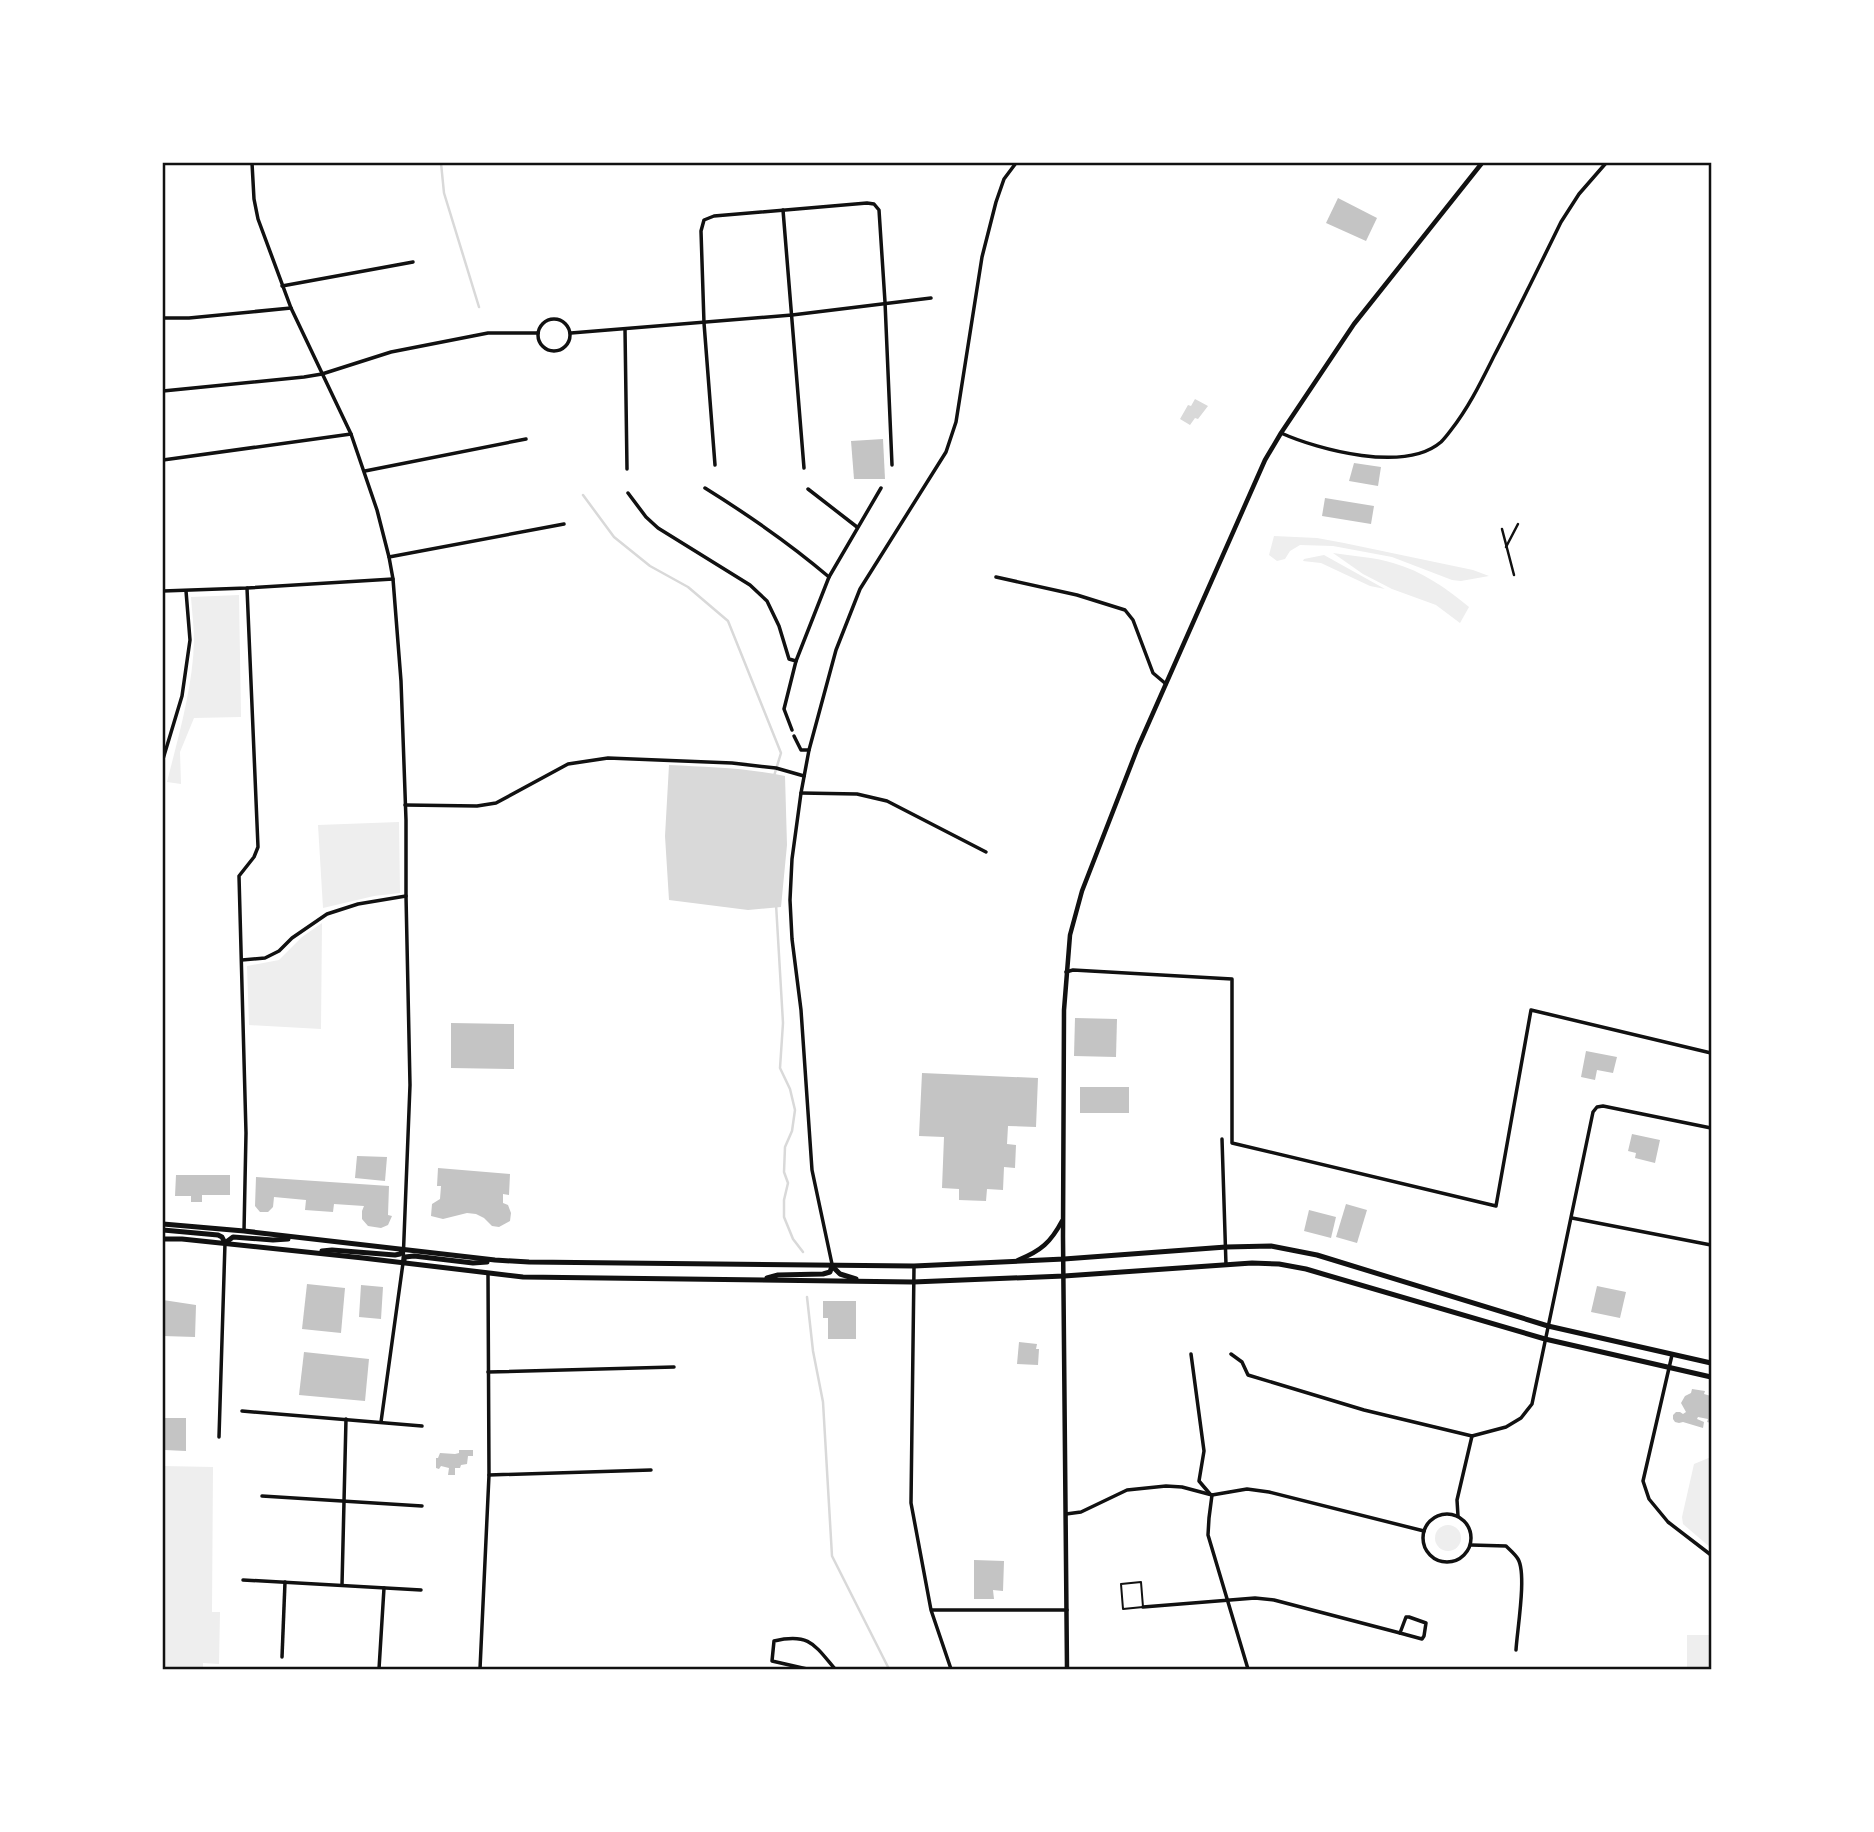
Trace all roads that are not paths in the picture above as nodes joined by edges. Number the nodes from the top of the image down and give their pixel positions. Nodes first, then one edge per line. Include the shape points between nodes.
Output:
1 (252, 163) edge
2 (1016, 163) edge
3 (1482, 163) edge
4 (1606, 163) edge
5 (783, 210) junction
6 (413, 262) dead end
7 (282, 286) junction
8 (931, 298) dead end
9 (885, 302) junction
10 (291, 308) junction
11 (792, 315) junction
12 (163, 318) edge
13 (704, 323) junction
14 (625, 329) junction
15 (538, 333) junction
16 (571, 333) junction
17 (322, 374) junction
18 (163, 391) edge
19 (1281, 433) junction
20 (351, 434) junction
21 (526, 439) dead end
22 (163, 460) edge
23 (715, 465) dead end
24 (892, 465) dead end
25 (804, 468) dead end
26 (627, 469) dead end
27 (365, 471) junction
28 (705, 488) dead end
29 (881, 488) dead end
30 (808, 489) dead end
31 (628, 493) dead end
32 (564, 524) dead end
33 (1518, 524) dead end
34 (857, 527) junction
35 (1502, 529) dead end
36 (1506, 547) junction
37 (389, 557) junction
38 (1514, 575) dead end
39 (829, 577) junction
40 (996, 577) dead end
41 (393, 579) junction
42 (247, 588) junction
43 (163, 591) edge
44 (186, 591) junction
45 (796, 661) junction
46 (1166, 684) junction
47 (792, 730) dead end
48 (794, 736) dead end
49 (810, 750) junction
50 (163, 760) edge
51 (804, 776) junction
52 (801, 793) junction
53 (405, 805) junction
54 (986, 852) dead end
55 (405, 895) junction
56 (242, 960) junction
57 (1066, 972) junction
58 (1711, 1053) edge
59 (1711, 1128) edge
60 (1222, 1139) dead end
61 (1572, 1218) junction
62 (1063, 1220) junction
63 (163, 1224) edge
64 (163, 1230) edge
65 (243, 1231) junction
66 (297, 1238) junction
67 (163, 1239) edge
68 (225, 1243) junction
69 (1711, 1245) edge
70 (1226, 1247) junction
71 (312, 1252) junction
72 (403, 1256) junction
73 (1064, 1259) junction
74 (495, 1260) junction
75 (1013, 1262) junction
76 (1226, 1265) junction
77 (832, 1266) junction
78 (914, 1266) junction
79 (488, 1274) junction
80 (1064, 1276) junction
81 (749, 1280) junction
82 (862, 1281) junction
83 (913, 1282) junction
84 (1548, 1326) junction
85 (1545, 1339) junction
86 (1191, 1354) dead end
87 (1231, 1354) dead end
88 (1672, 1354) junction
89 (1711, 1363) edge
90 (674, 1367) dead end
91 (1669, 1367) junction
92 (488, 1372) junction
93 (1711, 1377) edge
94 (242, 1411) dead end
95 (346, 1419) junction
96 (381, 1422) junction
97 (422, 1426) dead end
98 (1472, 1436) junction
99 (219, 1437) dead end
100 (651, 1470) dead end
101 (489, 1475) junction
102 (1212, 1495) junction
103 (262, 1496) dead end
104 (344, 1502) junction
105 (422, 1506) dead end
106 (1066, 1514) junction
107 (1458, 1516) junction
108 (1424, 1531) junction
109 (1471, 1545) junction
110 (1711, 1555) edge
111 (243, 1580) dead end
112 (285, 1582) junction
113 (342, 1585) junction
114 (384, 1588) junction
115 (421, 1590) dead end
116 (1226, 1601) junction
117 (1143, 1607) junction
118 (932, 1610) junction
119 (1067, 1610) junction
120 (1400, 1633) junction
121 (1516, 1650) dead end
122 (282, 1657) dead end
123 (379, 1669) edge
124 (480, 1669) edge
125 (807, 1669) edge
126 (835, 1669) edge
127 (949, 1669) edge
128 (1067, 1669) edge
129 (1248, 1669) edge

1 - 7 street via 258,219
2 - 49 street via 1004,179 982,257 956,422 946,452 860,589 836,650
3 - 19 street via 1354,324
4 - 19 street via 1561,222 1471,403 1441,442 1403,457 1380,457 1339,452
5 - 9 street via 874,204 879,210
5 - 11 street
5 - 13 street via 704,220
6 - 7 street
7 - 10 street
8 - 9 street
9 - 11 street
9 - 24 street
10 - 12 street
10 - 17 street
11 - 13 street
11 - 25 street
13 - 14 street
13 - 23 street
14 - 16 street
14 - 26 street
15 - 16 street via 550,319 567,325
15 - 16 street via 550,351 565,347
15 - 17 street via 476,335 391,352
17 - 18 street
17 - 20 street
19 - 46 street
20 - 22 street
20 - 27 street
21 - 27 street
27 - 37 street
28 - 39 street via 766,527
29 - 34 street
30 - 34 street
31 - 45 street via 658,528 750,585 767,601 789,659
32 - 37 street
33 - 36 street
34 - 39 street
35 - 36 street
36 - 38 street
37 - 41 street
39 - 45 street
40 - 46 street via 1125,610 1153,673
41 - 42 street
41 - 53 street
42 - 44 street
42 - 56 street via 258,847 239,877
43 - 44 street
44 - 50 street via 190,640 184,685
45 - 47 street via 785,709
46 - 57 street via 1082,891
48 - 49 street via 801,750
49 - 51 street
51 - 52 street
51 - 53 street via 776,768 608,758 568,764 496,803
52 - 54 street via 857,794 887,802
52 - 77 street via 792,859 792,939 811,1170
53 - 55 street
55 - 56 street via 327,914 279,951
55 - 72 street via 410,1085
56 - 65 street
57 - 58 street via 1232,979 1232,1143 1496,1206 1531,1010
57 - 62 street
59 - 61 street via 1597,1107
60 - 70 street
61 - 69 street
61 - 84 street
62 - 73 street
62 - 75 street via 1048,1243
63 - 65 main road
64 - 68 main road via 218,1235
65 - 66 main road
66 - 68 main road via 233,1237
66 - 72 main road
67 - 68 main road
68 - 71 main road
68 - 99 street
70 - 73 main road
70 - 76 street
70 - 84 main road via 1271,1246 1317,1255
71 - 72 main road
71 - 72 main road
72 - 74 main road
72 - 74 main road
72 - 79 main road
72 - 96 street
73 - 75 main road
73 - 80 street
74 - 77 main road
75 - 78 main road
76 - 80 main road
76 - 85 main road via 1279,1264 1306,1269
77 - 78 main road
77 - 81 main road via 823,1274
77 - 82 main road via 840,1274
78 - 83 street
79 - 81 main road
79 - 92 street
80 - 83 main road
80 - 106 street
81 - 82 main road
82 - 83 main road
83 - 118 street via 911,1503
84 - 85 street
84 - 88 main road
85 - 91 main road
85 - 98 street via 1532,1404 1506,1427
86 - 102 street via 1204,1451 1199,1481
87 - 98 street via 1242,1362 1248,1375
88 - 89 main road
88 - 91 street
90 - 92 street
91 - 93 main road
91 - 110 street via 1643,1481 1649,1499 1668,1522
92 - 101 street
94 - 95 street
95 - 96 street
95 - 104 street
96 - 97 street
98 - 107 street via 1457,1500
100 - 101 street
101 - 124 street
102 - 106 street via 1174,1486 1127,1490 1081,1512
102 - 108 street via 1247,1489 1269,1492
102 - 116 street via 1208,1535
103 - 104 street
104 - 105 street
104 - 113 street
106 - 119 street
107 - 108 street via 1441,1514
107 - 109 street via 1470,1528
108 - 109 street via 1425,1548 1437,1560 1453,1562
109 - 121 street via 1506,1546 1519,1560
111 - 112 street
112 - 113 street
112 - 122 street
113 - 114 street
114 - 115 street
114 - 123 street
116 - 117 street
116 - 120 street via 1274,1600
116 - 129 street
117 - 117 lane via 1123,1609 1121,1584 1141,1583
118 - 119 street
118 - 127 street
119 - 128 street
120 - 120 street via 1422,1639 1426,1623 1406,1617
125 - 126 street via 772,1661 774,1641 794,1637 816,1645

